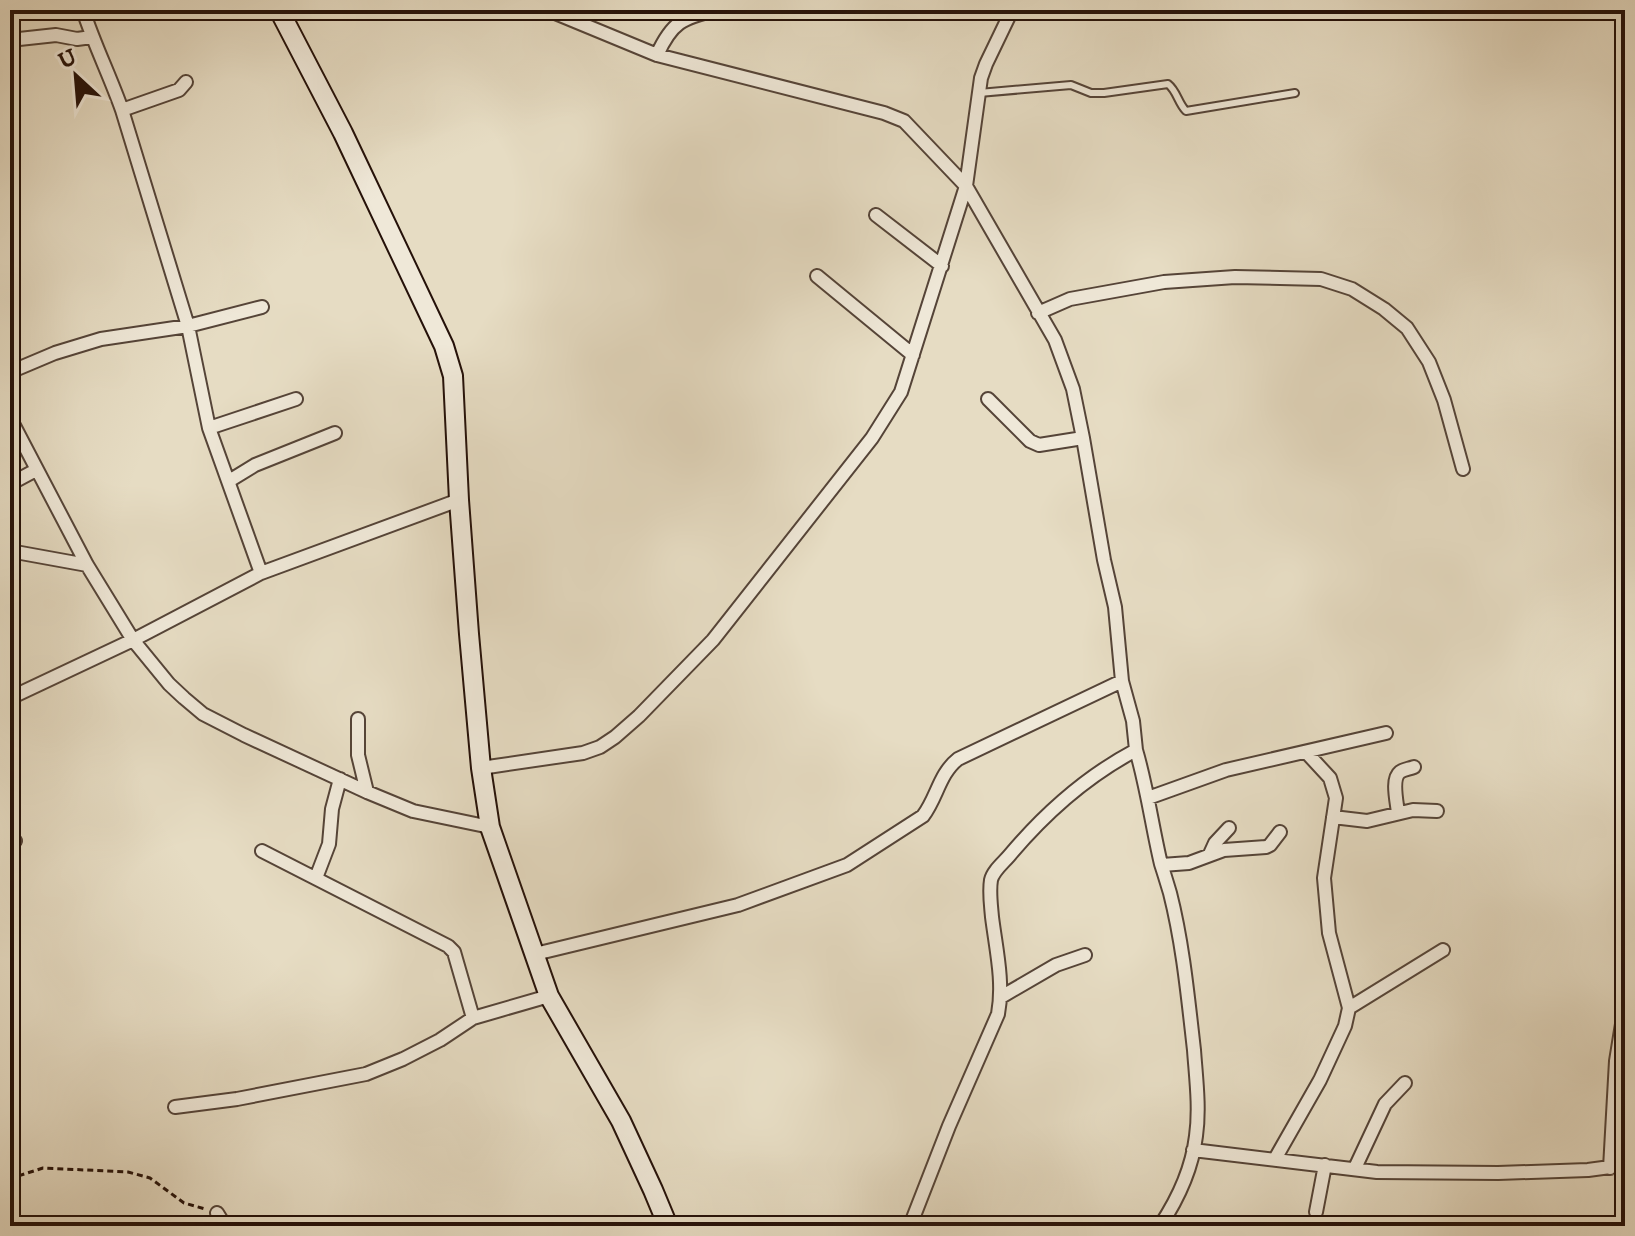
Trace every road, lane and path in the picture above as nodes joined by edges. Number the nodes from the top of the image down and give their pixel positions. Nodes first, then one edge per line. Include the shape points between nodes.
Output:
1 (83, 10) edge
2 (279, 10) edge
3 (548, 10) edge
4 (716, 10) edge
5 (1012, 10) edge
6 (689, 13) edge
7 (92, 37) junction
8 (10, 40) edge
9 (657, 55) junction
10 (186, 82) dead end
11 (979, 93) junction
12 (1295, 93) dead end
13 (122, 110) junction
14 (966, 186) junction
15 (876, 215) dead end
16 (942, 266) junction
17 (817, 276) dead end
18 (262, 307) dead end
19 (1038, 313) junction
20 (188, 326) junction
21 (913, 355) junction
22 (10, 372) edge
23 (296, 399) dead end
24 (988, 399) dead end
25 (10, 418) edge
26 (209, 428) junction
27 (335, 433) dead end
28 (1083, 438) junction
29 (1463, 469) dead end
30 (36, 470) junction
31 (229, 481) junction
32 (10, 484) edge
33 (459, 500) junction
34 (10, 551) edge
35 (87, 565) junction
36 (261, 573) junction
37 (133, 640) junction
38 (1122, 681) junction
39 (10, 698) edge
40 (358, 719) dead end
41 (1386, 733) dead end
42 (1136, 750) junction
43 (1306, 752) junction
44 (1414, 767) dead end
45 (481, 768) junction
46 (340, 779) junction
47 (367, 792) junction
48 (1148, 798) junction
49 (1437, 811) dead end
50 (1398, 813) junction
51 (1333, 817) junction
52 (490, 827) junction
53 (1229, 828) dead end
54 (1280, 832) dead end
55 (262, 851) dead end
56 (1210, 854) junction
57 (1162, 865) junction
58 (316, 878) junction
59 (1443, 950) dead end
60 (535, 954) junction
61 (1085, 955) dead end
62 (549, 996) junction
63 (1001, 997) junction
64 (1349, 1008) junction
65 (473, 1018) junction
66 (1625, 1020) edge
67 (1405, 1083) dead end
68 (175, 1107) dead end
69 (1193, 1150) junction
70 (1275, 1159) junction
71 (1325, 1165) junction
72 (1625, 1165) edge
73 (1355, 1168) junction
74 (1610, 1168) junction
75 (10, 1181) edge
76 (1316, 1212) dead end
77 (217, 1213) joint
78 (225, 1226) edge
79 (668, 1226) edge
80 (910, 1226) edge
81 (1160, 1226) edge

1 - 7 street
2 - 33 street via 444,346 453,376
3 - 9 street
4 - 6 street
5 - 11 street via 986,64
6 - 9 street
7 - 8 street
7 - 13 street
9 - 14 street via 904,121
10 - 13 street via 176,91
11 - 12 lane via 1071,85 1104,93 1168,84 1186,111
11 - 14 street
13 - 20 street
14 - 16 street
14 - 19 street
15 - 16 street
16 - 21 street
17 - 21 street
18 - 20 street
19 - 28 street via 1055,340 1073,389
19 - 29 street via 1070,299 1164,282 1321,279 1352,289 1407,328 1422,350 1444,400
20 - 22 street via 101,339
20 - 26 street
21 - 45 street via 901,392 872,438 713,640 639,716 600,747 583,753
23 - 26 street
24 - 28 street via 1039,445
25 - 30 street
26 - 31 street
27 - 31 street
28 - 38 street via 1115,607
30 - 32 street
30 - 35 street
31 - 36 street
33 - 36 street
33 - 45 street
34 - 35 street
35 - 37 street
36 - 37 street
37 - 39 street
37 - 46 street via 169,684 203,714
38 - 42 street
38 - 60 street via 958,759 949,766 923,816 847,865 738,905
40 - 47 street via 358,755
41 - 43 street
42 - 48 street
42 - 63 street via 1067,797 991,879
43 - 48 street via 1226,770
43 - 51 street via 1330,778 1336,798
44 - 50 street via 1397,776
45 - 52 street
46 - 47 street
46 - 58 street via 329,844
47 - 52 street via 413,811
48 - 57 street
49 - 50 street
50 - 51 street via 1367,821
51 - 64 street via 1325,892 1329,933
52 - 60 street
53 - 56 street
54 - 56 street via 1266,847
55 - 58 street
56 - 57 street via 1189,863
57 - 69 street via 1193,1041
58 - 65 street via 448,946
59 - 64 street
60 - 62 street
61 - 63 street via 1056,965
62 - 65 street
62 - 79 street via 621,1121
63 - 80 street
64 - 70 street via 1320,1080
65 - 68 street via 427,1047 366,1074
66 - 74 street via 1616,1061
67 - 73 street via 1385,1104
69 - 70 street
69 - 81 street via 1177,1201
70 - 71 street
71 - 73 street
71 - 76 street
72 - 74 street
73 - 74 street via 1498,1173
75 - 77 path via 43,1168 128,1172 150,1178 184,1203
77 - 78 street

